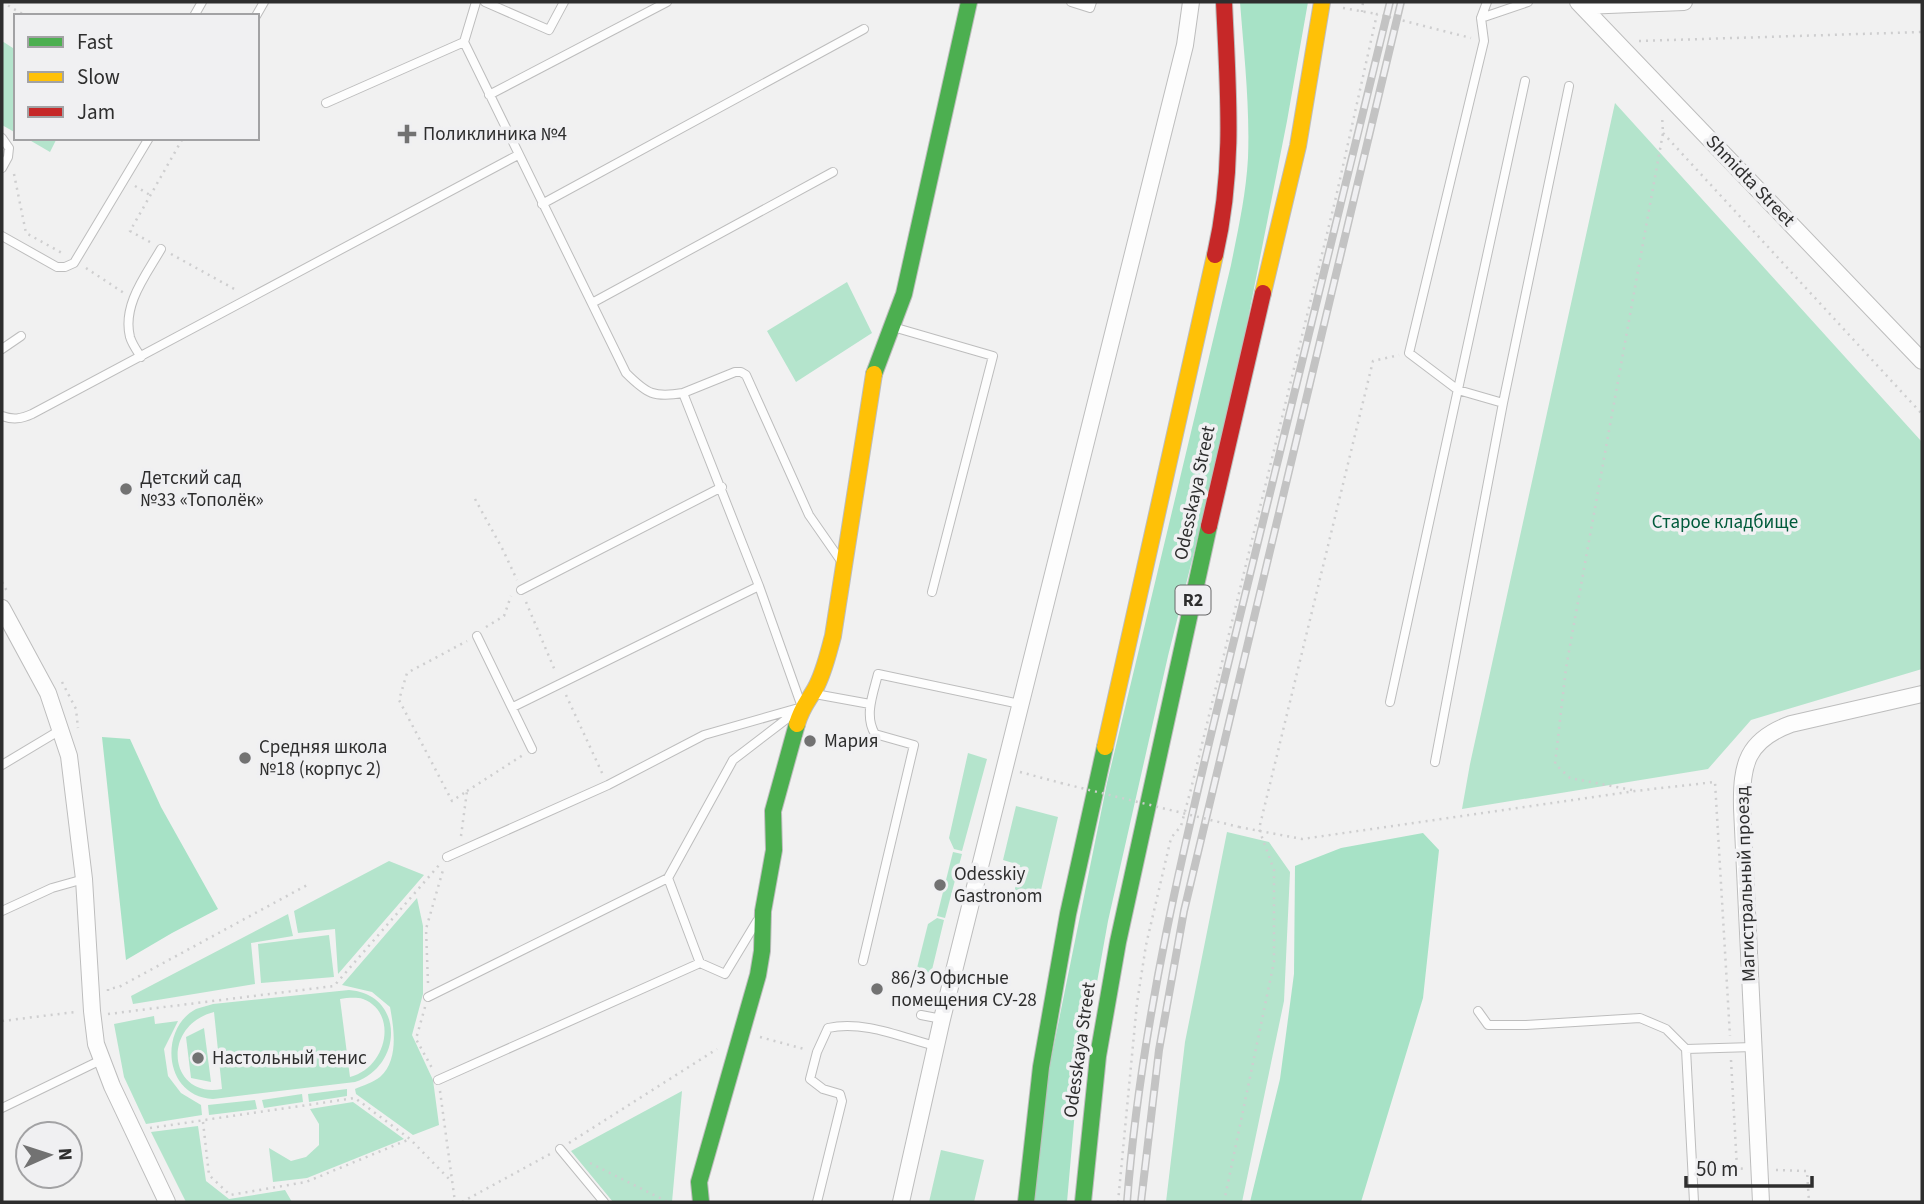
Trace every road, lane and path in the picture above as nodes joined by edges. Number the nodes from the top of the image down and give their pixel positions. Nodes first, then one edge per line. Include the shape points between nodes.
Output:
1 (2, 2) edge
2 (476, 2) edge
3 (486, 2) edge
4 (564, 2) edge
5 (667, 2) edge
6 (969, 2) edge
7 (1071, 2) edge
8 (1093, 2) edge
9 (1191, 2) edge
10 (1224, 2) edge
11 (1363, 2) edge
12 (1487, 2) edge
13 (1528, 2) edge
14 (1684, 2) edge
15 (1322, 3) edge
16 (1581, 4) edge
17 (1362, 12) junction
18 (23, 14) edge
19 (1377, 14) junction
20 (1481, 18) junction
21 (864, 29) dead end
22 (1922, 32) edge
23 (1484, 41) junction
24 (464, 42) junction
25 (1617, 42) junction
26 (1525, 80) dead end
27 (1569, 86) dead end
28 (1660, 87) junction
29 (489, 95) junction
30 (326, 103) dead end
31 (1663, 132) junction
32 (2, 138) edge
33 (148, 140) edge
34 (182, 140) edge
35 (518, 155) junction
36 (8, 157) junction
37 (2, 168) edge
38 (833, 172) dead end
39 (124, 180) junction
40 (150, 195) junction
41 (541, 204) junction
42 (2, 236) edge
43 (162, 249) junction
44 (75, 261) junction
45 (251, 298) junction
46 (133, 300) junction
47 (592, 303) junction
48 (893, 327) junction
49 (21, 336) dead end
50 (2, 349) edge
51 (1409, 353) junction
52 (141, 357) junction
53 (1922, 361) edge
54 (1458, 390) junction
55 (683, 393) junction
56 (1503, 403) junction
57 (1922, 414) edge
58 (2, 416) edge
59 (722, 487) junction
60 (475, 499) dead end
61 (845, 567) junction
62 (760, 586) junction
63 (517, 591) junction
64 (932, 592) dead end
65 (2, 608) edge
66 (477, 636) junction
67 (560, 683) junction
68 (814, 694) junction
69 (1922, 694) edge
70 (1390, 702) dead end
71 (870, 704) junction
72 (1020, 704) junction
73 (513, 707) junction
74 (802, 707) junction
75 (62, 729) junction
76 (532, 749) joint
77 (1435, 762) dead end
78 (2, 765) edge
79 (1004, 768) junction
80 (608, 785) junction
81 (467, 791) junction
82 (1635, 791) junction
83 (1259, 830) junction
84 (460, 850) junction
85 (447, 856) junction
86 (84, 878) junction
87 (668, 878) junction
88 (309, 884) dead end
89 (2, 911) edge
90 (762, 911) junction
91 (863, 961) dead end
92 (700, 963) junction
93 (428, 996) junction
94 (108, 1002) dead end
95 (1478, 1011) dead end
96 (100, 1012) junction
97 (921, 1015) dead end
98 (942, 1019) junction
99 (2, 1021) edge
100 (742, 1032) junction
101 (935, 1046) junction
102 (719, 1047) dead end
103 (1753, 1047) junction
104 (1730, 1048) junction
105 (1686, 1049) junction
106 (817, 1052) junction
107 (101, 1060) junction
108 (438, 1080) junction
109 (2, 1108) edge
110 (202, 1120) junction
111 (143, 1129) dead end
112 (410, 1139) junction
113 (560, 1149) joint
114 (1759, 1169) junction
115 (452, 1182) junction
116 (167, 1202) edge
117 (455, 1202) edge
118 (604, 1202) edge
119 (701, 1202) edge
120 (817, 1202) edge
121 (901, 1202) edge
122 (1026, 1202) edge
123 (1083, 1202) edge
124 (1118, 1202) edge
125 (1224, 1202) edge
126 (1694, 1202) edge
127 (1761, 1202) edge
128 (1809, 1202) edge

1 - 18 path
2 - 24 lane
3 - 4 lane via 549,30
5 - 29 lane
6 - 48 main road via 919,239
7 - 8 lane via 1090,8
9 - 72 street via 1185,45
10 - 122 main road, Odesskaya Street via 1230,139 1217,248 1069,914 1041,1067
11 - 17 path
12 - 20 lane
13 - 20 lane
14 - 16 street
15 - 17 path
15 - 123 main road, Odesskaya Street / R2 via 1298,146 1241,382 1118,942 1098,1056
16 - 25 street, Shmidta Street
17 - 19 path
19 - 23 path
19 - 124 path via 1191,789 1159,882 1138,1003
20 - 23 lane
21 - 41 lane
22 - 25 path
23 - 51 lane
24 - 29 lane
24 - 30 lane
25 - 28 street, Shmidta Street
26 - 54 lane
27 - 56 lane
28 - 31 path
28 - 53 street, Shmidta Street
29 - 35 lane
31 - 57 path
31 - 82 path via 1556,737 1555,764 1570,778
32 - 36 lane via 9,148
33 - 39 lane
34 - 40 path
35 - 41 lane
35 - 45 lane
36 - 37 lane
36 - 44 path via 26,233
38 - 47 lane
39 - 40 path
39 - 44 lane
40 - 43 path via 130,232
41 - 47 lane
42 - 44 lane via 57,267
43 - 45 path
43 - 46 lane
44 - 46 path
45 - 52 lane
46 - 52 lane via 130,337
47 - 55 lane via 626,373 653,394
48 - 61 main road via 875,366
48 - 64 lane via 993,356
49 - 50 lane
51 - 54 lane
51 - 83 path via 1373,361
52 - 58 lane via 22,419
54 - 56 lane
54 - 70 lane
55 - 59 lane
55 - 61 lane via 735,372 746,376 809,515
56 - 77 lane
59 - 62 lane
59 - 63 lane
60 - 63 path via 503,550
61 - 68 main road via 829,651
62 - 67 lane
62 - 74 lane
63 - 66 path via 504,616
63 - 67 path
65 - 75 street
66 - 73 lane
66 - 81 path via 407,673 399,700 452,801
67 - 73 lane
67 - 80 path
68 - 71 lane
68 - 74 main road
69 - 103 street, Магистральный проезд via 1791,724 1767,735 1752,751 1741,780
71 - 72 lane via 878,674
71 - 91 lane via 875,734 914,746
72 - 79 street
73 - 76 lane
74 - 80 lane via 704,735
74 - 87 lane via 733,760
74 - 90 main road via 773,811 774,850
75 - 78 lane
75 - 86 street
76 - 81 path
79 - 83 path, bridge
79 - 98 street
80 - 84 lane
81 - 84 path
82 - 83 path via 1302,839
82 - 104 path via 1715,782
83 - 125 path via 1274,870 1274,962
84 - 85 lane
85 - 93 path via 426,929
85 - 96 path via 334,986
86 - 89 lane
86 - 96 street
87 - 92 lane
87 - 93 lane
88 - 94 path via 108,989
90 - 92 lane via 725,974
90 - 100 main road via 762,951
92 - 108 lane
93 - 108 path via 416,1039
95 - 105 lane via 1488,1025 1640,1018 1666,1029
96 - 99 path
96 - 107 street via 96,1044
97 - 98 lane
98 - 101 street
100 - 106 path
100 - 119 main road via 699,1182
101 - 106 lane via 846,1024 828,1028
101 - 121 street
102 - 113 path
103 - 104 lane
103 - 114 street, Магистральный проезд
104 - 105 lane
104 - 114 path via 1737,1168
105 - 126 lane
106 - 120 lane via 810,1079 840,1094 842,1101
107 - 109 lane
107 - 116 street
108 - 115 path
110 - 111 path
110 - 112 path via 355,1098
110 - 112 path via 209,1175 230,1195 306,1182
112 - 115 path
113 - 118 lane
114 - 127 street, Магистральный проезд
114 - 128 path via 1807,1171
115 - 117 path

